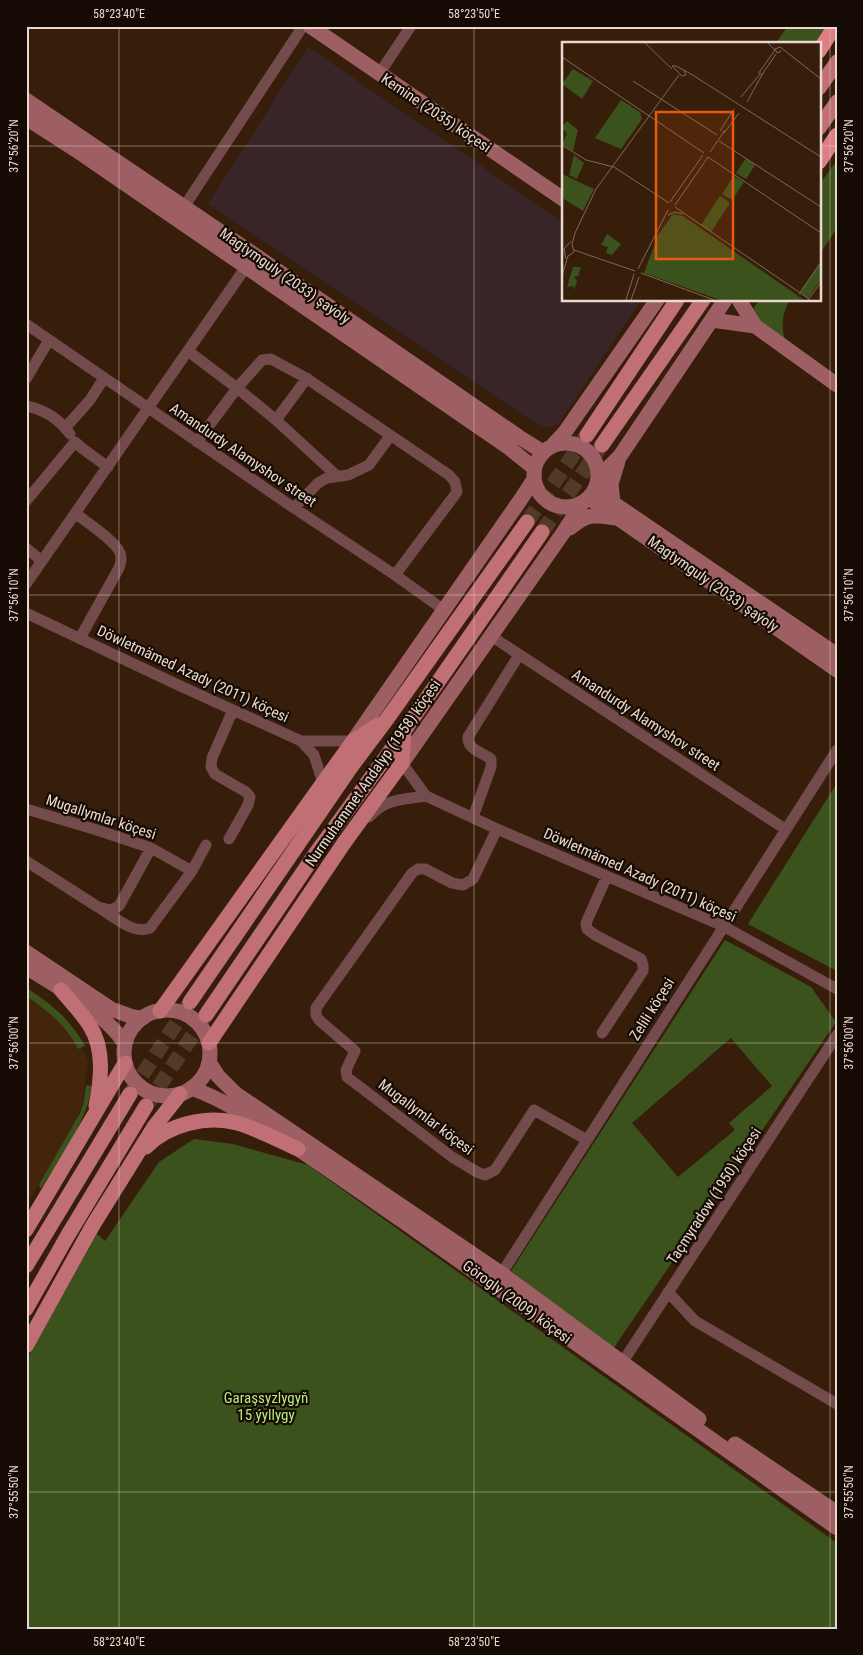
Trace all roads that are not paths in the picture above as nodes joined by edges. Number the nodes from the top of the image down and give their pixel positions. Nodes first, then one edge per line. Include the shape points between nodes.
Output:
1 (304, 26) edge
2 (310, 26) edge
3 (411, 26) edge
4 (835, 26) edge
5 (820, 48) edge
6 (837, 62) edge
7 (380, 74) junction
8 (820, 87) edge
9 (26, 100) edge
10 (837, 102) edge
11 (26, 118) edge
12 (820, 127) edge
13 (837, 135) edge
14 (820, 160) edge
15 (562, 198) edge
16 (180, 213) junction
17 (246, 267) junction
18 (657, 301) edge
19 (676, 301) edge
20 (702, 301) edge
21 (725, 301) edge
22 (740, 301) edge
23 (712, 320) junction
24 (26, 324) edge
25 (755, 326) junction
26 (49, 340) junction
27 (188, 351) junction
28 (104, 378) junction
29 (307, 378) junction
30 (26, 379) edge
31 (837, 385) edge
32 (237, 388) junction
33 (26, 406) edge
34 (148, 408) junction
35 (276, 420) junction
36 (65, 428) junction
37 (566, 432) junction
38 (587, 435) tunnel mouth
39 (390, 436) junction
40 (75, 442) junction
41 (197, 442) junction
42 (513, 442) junction
43 (602, 445) tunnel mouth
44 (548, 449) junction
45 (620, 456) junction
46 (108, 467) junction
47 (534, 473) junction
48 (337, 476) junction
49 (591, 492) junction
50 (521, 499) junction
51 (26, 501) edge
52 (614, 503) junction
53 (294, 508) junction
54 (75, 514) junction
55 (619, 518) junction
56 (527, 522) tunnel mouth
57 (542, 532) tunnel mouth
58 (563, 533) junction
59 (26, 548) edge
60 (42, 561) junction
61 (395, 575) junction
62 (26, 584) edge
63 (444, 610) junction
64 (26, 613) edge
65 (491, 636) junction
66 (80, 638) junction
67 (519, 655) junction
68 (837, 655) edge
69 (837, 670) edge
70 (233, 710) junction
71 (387, 719) junction
72 (404, 729) junction
73 (301, 741) junction
74 (353, 742) junction
75 (837, 750) edge
76 (402, 763) junction
77 (323, 782) junction
78 (426, 796) junction
79 (26, 810) edge
80 (472, 818) junction
81 (498, 829) junction
82 (785, 829) junction
83 (305, 835) junction
84 (229, 839) dead end
85 (344, 843) junction
86 (206, 845) dead end
87 (151, 848) junction
88 (316, 853) junction
89 (26, 861) edge
90 (192, 871) junction
91 (607, 876) junction
92 (98, 907) junction
93 (723, 926) junction
94 (26, 952) edge
95 (26, 967) edge
96 (837, 989) edge
97 (61, 990) junction
98 (190, 1002) tunnel mouth
99 (160, 1011) junction
100 (206, 1015) tunnel mouth
101 (143, 1018) junction
102 (602, 1033) dead end
103 (837, 1035) edge
104 (209, 1043) junction
105 (125, 1044) junction
106 (209, 1062) junction
107 (125, 1063) junction
108 (185, 1091) junction
109 (130, 1094) tunnel mouth
110 (146, 1106) tunnel mouth
111 (90, 1124) junction
112 (587, 1140) junction
113 (298, 1149) junction
114 (133, 1160) junction
115 (26, 1230) edge
116 (26, 1266) edge
117 (498, 1280) junction
118 (668, 1292) junction
119 (26, 1309) edge
120 (26, 1346) edge
121 (619, 1368) junction
122 (837, 1404) edge
123 (837, 1513) edge
124 (837, 1528) edge

1 - 16 street
2 - 7 main road, Kemine (2035) köçesi
3 - 7 street
4 - 5 highway
6 - 8 main road
7 - 15 main road, Kemine (2035) köçesi
9 - 16 main road, Magtymguly (2033) şaýoly
10 - 12 main road
11 - 16 main road, Magtymguly (2033) şaýoly
13 - 14 highway
16 - 17 main road, Magtymguly (2033) şaýoly
16 - 42 main road, Magtymguly (2033) şaýoly
17 - 27 street
17 - 42 main road, Magtymguly (2033) şaýoly
18 - 37 main road
19 - 38 main road
20 - 43 main road
21 - 23 main road
22 - 25 main road
23 - 25 main road
23 - 45 main road
24 - 26 street, Amandurdy Alamyshov street
25 - 31 main road
26 - 28 street, Amandurdy Alamyshov street
26 - 30 street
27 - 32 street
27 - 34 street
28 - 34 street, Amandurdy Alamyshov street
28 - 36 street
29 - 32 street via 267,359 262,360
29 - 35 street
29 - 39 street
32 - 35 street
32 - 41 street
33 - 36 street via 43,410
34 - 41 street, Amandurdy Alamyshov street
34 - 46 street
35 - 48 street
36 - 40 street
37 - 42 main road via 546,440
37 - 44 main road
39 - 48 street via 369,465 348,475
39 - 61 street via 449,475 455,482 456,492
40 - 46 street
40 - 51 street
41 - 53 street, Amandurdy Alamyshov street
42 - 44 main road, Magtymguly (2033) şaýoly
42 - 47 main road, Magtymguly (2033) şaýoly
42 - 50 main road via 524,468
44 - 47 main road via 538,459
44 - 49 main road via 563,443 574,444 593,456 598,466
45 - 49 main road
45 - 52 main road via 610,484
46 - 54 street
47 - 49 main road via 536,488 550,504 566,508
47 - 50 main road
48 - 53 street via 318,483
49 - 52 main road, Magtymguly (2033) şaýoly
49 - 55 main road, Magtymguly (2033) şaýoly
49 - 58 main road
50 - 63 main road
52 - 68 main road, Magtymguly (2033) şaýoly
53 - 61 street, Amandurdy Alamyshov street
54 - 60 street
54 - 66 street via 114,544 121,560
55 - 58 main road via 595,515 582,518
55 - 69 main road, Magtymguly (2033) şaýoly
56 - 71 main road, Nurmuhammet Andalyp (1958) köçesi
57 - 72 main road, Nurmuhammet Andalyp (1958) köçesi
58 - 65 main road
59 - 60 street
60 - 62 street
61 - 63 street, Amandurdy Alamyshov street
63 - 74 main road
64 - 66 street, Döwletmämed Azady (2011) köçesi
65 - 67 street, Amandurdy Alamyshov street
65 - 76 main road
66 - 70 street, Döwletmämed Azady (2011) köçesi
67 - 80 street via 468,737 470,747 491,759
67 - 82 street, Amandurdy Alamyshov street
70 - 73 street, Döwletmämed Azady (2011) köçesi
70 - 84 street via 211,767 250,797
71 - 74 main road
71 - 83 main road, Nurmuhammet Andalyp (1958) köçesi
72 - 76 main road
72 - 88 main road, Nurmuhammet Andalyp (1958) köçesi
73 - 74 street, Döwletmämed Azady (2011) köçesi
73 - 77 street via 314,755
74 - 77 main road
75 - 82 street, Zelili köçesi
76 - 78 street, Döwletmämed Azady (2011) köçesi
76 - 85 main road
77 - 83 main road
77 - 99 main road
78 - 80 street, Döwletmämed Azady (2011) köçesi
78 - 85 street via 378,807
79 - 87 street, Mugallymlar köçesi
80 - 81 street, Döwletmämed Azady (2011) köçesi
81 - 91 street, Döwletmämed Azady (2011) köçesi
81 - 112 street, Mugallymlar köçesi via 473,879 462,884 452,883 425,868 412,873 316,1008 316,1015 355,1051 346,1070 348,1077 452,1157 477,1172 485,1175 495,1170 534,1110
82 - 93 street, Zelili köçesi
83 - 98 main road, Nurmuhammet Andalyp (1958) köçesi
85 - 88 main road
85 - 104 main road
86 - 90 street
87 - 90 street, Mugallymlar köçesi
87 - 92 street via 119,906 111,910
88 - 100 main road, Nurmuhammet Andalyp (1958) köçesi
89 - 92 street
90 - 92 street via 150,928 144,931 136,930
91 - 93 street, Döwletmämed Azady (2011) köçesi
91 - 102 street via 586,923 587,929 641,959 643,972
93 - 96 street, Döwletmämed Azady (2011) köçesi
93 - 112 street, Zelili köçesi
94 - 101 main road via 111,1009
95 - 97 main road
97 - 105 main road via 102,1018
97 - 111 main road via 90,1026 98,1048 100,1085
99 - 101 main road
99 - 104 main road via 173,1011 191,1018 204,1031
101 - 105 main road via 130,1032
103 - 118 street, Taçmyradow (1950) köçesi
104 - 106 main road
105 - 107 main road
106 - 108 main road via 204,1074
106 - 117 main road, Görogly (2009) köçesi via 236,1094
107 - 108 main road via 134,1080 143,1088 161,1095
107 - 111 main road
108 - 113 main road, Görogly (2009) köçesi via 205,1093
108 - 114 main road via 154,1127
109 - 116 main road
110 - 119 main road
111 - 115 main road
112 - 117 street, Zelili köçesi
113 - 114 main road via 235,1123 212,1121 188,1123 170,1130 153,1139
113 - 117 main road, Görogly (2009) köçesi
114 - 120 main road via 93,1224
117 - 121 main road, Görogly (2009) köçesi
118 - 121 street, Taçmyradow (1950) köçesi
118 - 122 street via 695,1321
121 - 123 main road, Görogly (2009) köçesi
121 - 124 main road, Görogly (2009) köçesi

